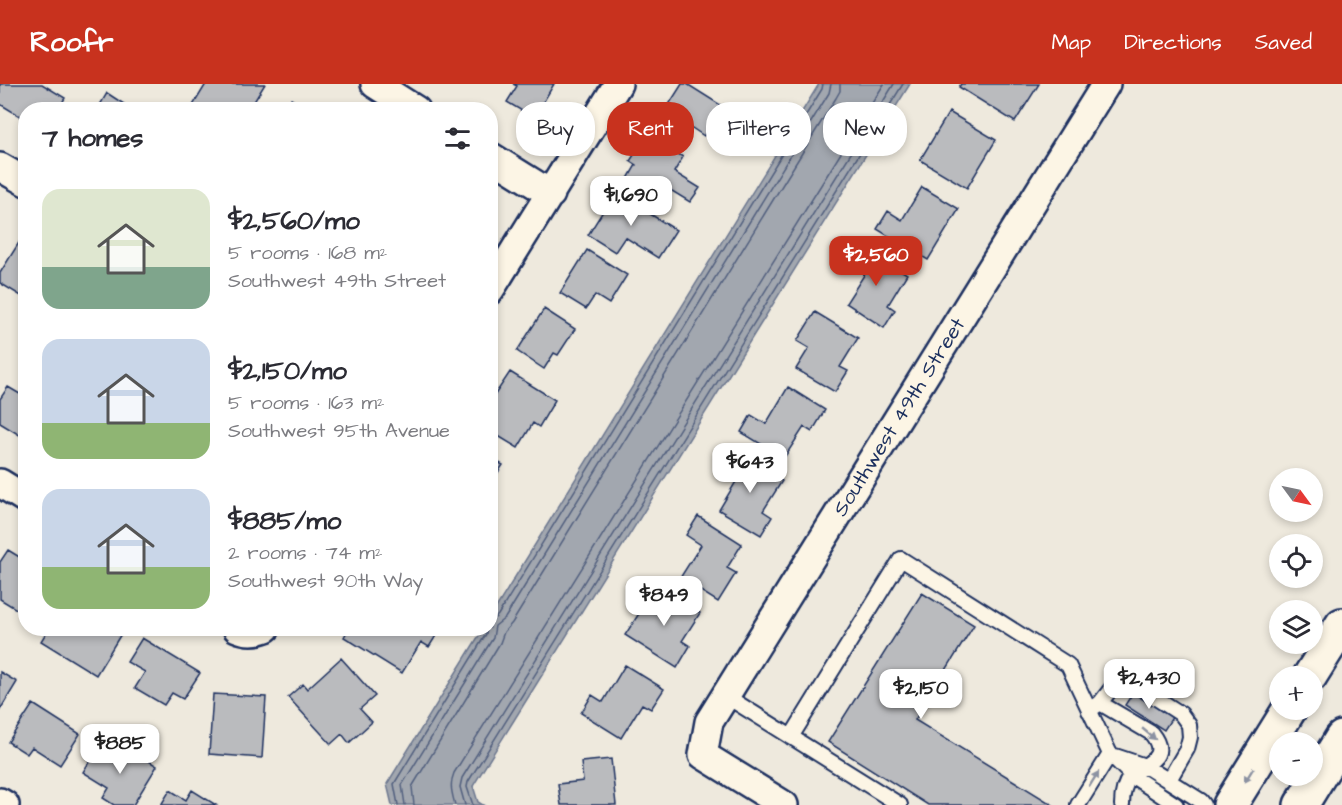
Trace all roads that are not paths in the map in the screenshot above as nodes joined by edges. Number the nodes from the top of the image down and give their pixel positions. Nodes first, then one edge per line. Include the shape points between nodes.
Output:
1 (375, 84) edge
2 (618, 84) edge
3 (1106, 84) edge
4 (403, 102) edge
5 (498, 161) edge
6 (0, 167) edge
7 (18, 177) edge
8 (551, 194) junction
9 (498, 277) edge
10 (0, 483) edge
11 (18, 494) edge
12 (1342, 624) edge
13 (1316, 666) edge
14 (726, 696) junction
15 (1095, 707) junction
16 (1283, 720) edge
17 (791, 737) junction
18 (1342, 738) edge
19 (1110, 754) junction
20 (1145, 766) junction
21 (1131, 775) junction
22 (1169, 780) junction
23 (0, 802) edge
24 (5, 805) edge
25 (784, 805) edge
26 (900, 805) edge
27 (1078, 805) edge
28 (1122, 805) edge
29 (1176, 805) edge
30 (1204, 805) edge
31 (1230, 805) edge
32 (1301, 805) edge

1 - 4 street
2 - 8 street
3 - 14 street, Southwest 49th Street
5 - 8 street
6 - 7 street
8 - 9 street
10 - 11 street
12 - 13 main road
14 - 17 lane
14 - 25 street, Southwest 49th Street via 710,722 703,755
15 - 17 lane via 1068,665 901,559
15 - 19 lane
15 -> 20 lane via 1151,733 1158,750 1153,761
15 - 22 lane via 1114,685 1124,682 1137,685 1181,714 1189,724 1190,737
16 -> 31 main road
17 - 26 lane
18 - 32 main road
19 - 20 lane
19 - 21 lane
27 -> 19 lane
20 - 21 lane
20 - 22 lane
21 - 28 lane
21 - 29 lane
22 - 30 lane
23 - 24 street

